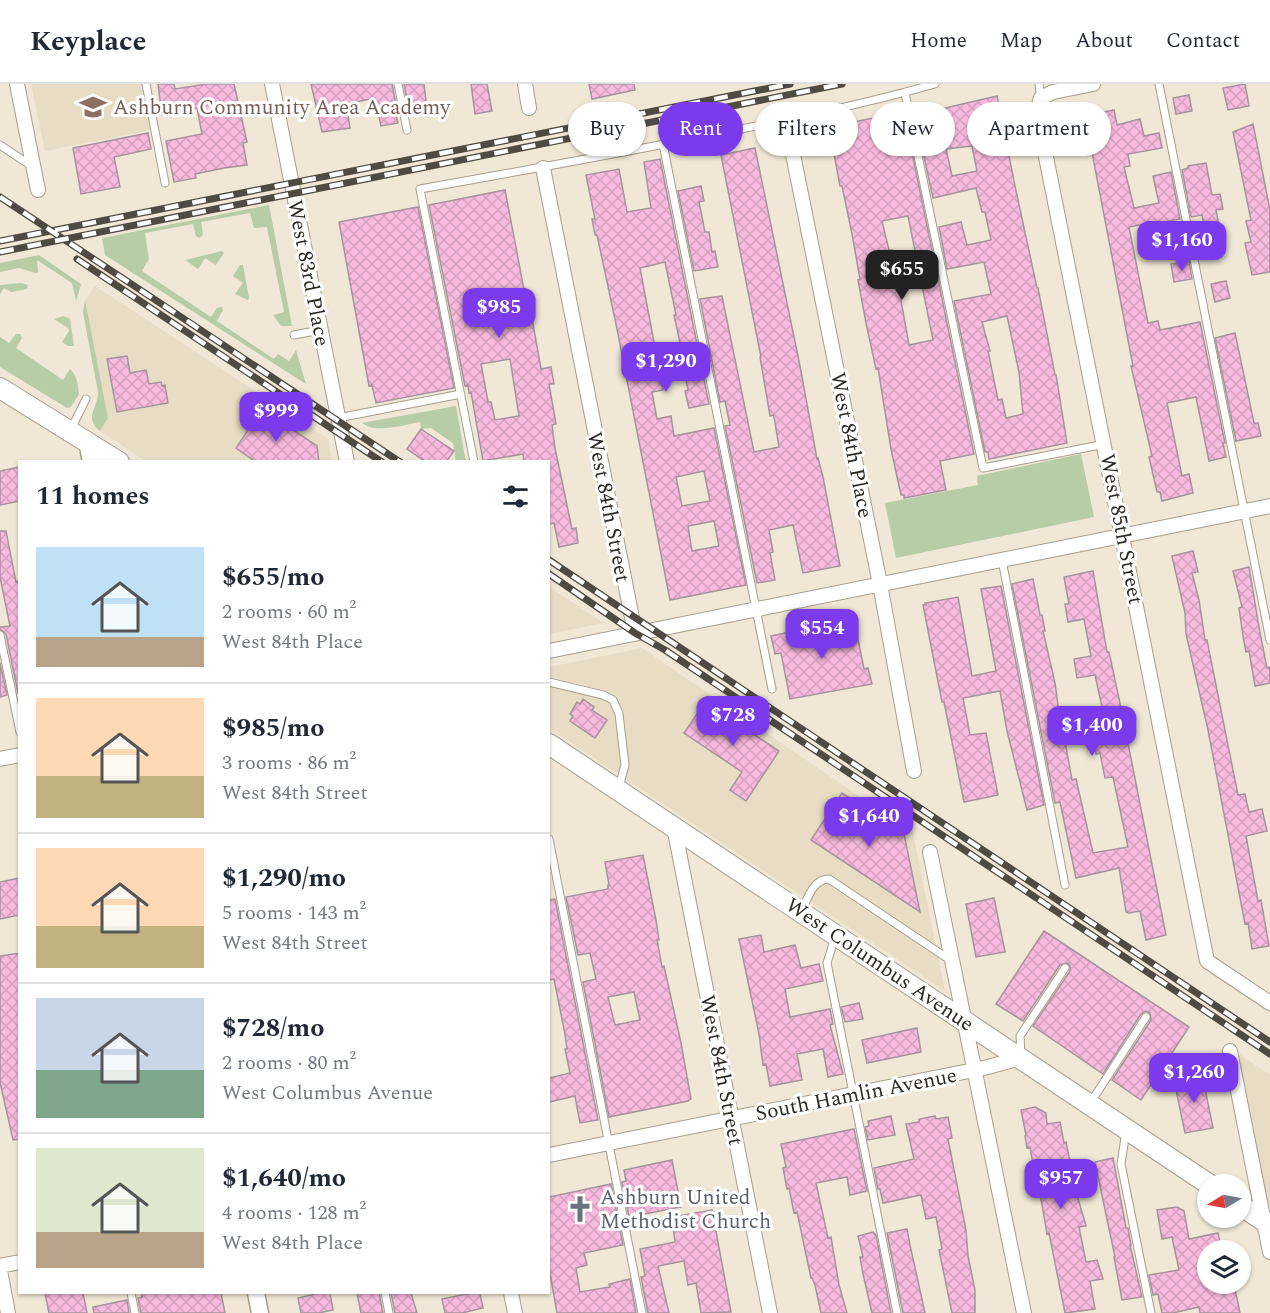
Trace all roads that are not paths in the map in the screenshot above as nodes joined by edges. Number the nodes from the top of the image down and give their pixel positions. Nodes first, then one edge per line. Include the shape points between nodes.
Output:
1 (17, 84) edge
2 (146, 84) edge
3 (272, 84) edge
4 (398, 84) edge
5 (525, 84) edge
6 (935, 84) edge
7 (1039, 84) edge
8 (1093, 84) edge
9 (1160, 84) edge
10 (905, 93) junction
11 (1041, 98) junction
12 (858, 104) edge
13 (529, 108) dead end
14 (407, 130) dead end
15 (0, 145) edge
16 (658, 145) edge
17 (665, 156) edge
18 (793, 156) edge
19 (34, 168) junction
20 (543, 168) junction
21 (165, 183) dead end
22 (38, 190) dead end
23 (320, 330) junction
24 (294, 335) dead end
25 (0, 388) edge
26 (461, 394) junction
27 (86, 399) dead end
28 (338, 418) junction
29 (79, 436) junction
30 (1105, 444) junction
31 (90, 460) edge
32 (116, 460) edge
33 (347, 460) edge
34 (474, 460) edge
35 (1270, 506) edge
36 (1244, 512) junction
37 (1123, 536) junction
38 (1002, 560) junction
39 (880, 584) junction
40 (755, 609) junction
41 (635, 633) junction
42 (0, 635) edge
43 (1270, 640) edge
44 (550, 651) edge
45 (550, 682) edge
46 (772, 689) dead end
47 (18, 722) edge
48 (550, 745) edge
49 (18, 755) edge
50 (0, 759) edge
51 (914, 771) dead end
52 (618, 789) junction
53 (674, 827) junction
54 (550, 844) edge
55 (930, 852) dead end
56 (1065, 885) dead end
57 (801, 912) junction
58 (835, 934) junction
59 (952, 962) junction
60 (1065, 968) dead end
61 (1270, 1003) edge
62 (1146, 1017) dead end
63 (965, 1021) junction
64 (1230, 1051) dead end
65 (1021, 1058) junction
66 (975, 1070) junction
67 (853, 1094) junction
68 (1090, 1104) junction
69 (731, 1119) junction
70 (1126, 1129) junction
71 (608, 1143) junction
72 (550, 1155) edge
73 (1197, 1176) edge
74 (1251, 1212) edge
75 (1267, 1223) edge
76 (1270, 1252) edge
77 (18, 1262) edge
78 (0, 1266) edge
79 (0, 1271) edge
80 (131, 1294) edge
81 (256, 1294) edge
82 (385, 1294) edge
83 (511, 1294) edge
84 (8, 1313) edge
85 (135, 1313) edge
86 (260, 1313) edge
87 (389, 1313) edge
88 (515, 1313) edge
89 (642, 1313) edge
90 (770, 1313) edge
91 (897, 1313) edge
92 (1024, 1313) edge
93 (1151, 1313) edge

1 - 19 street
2 - 21 lane
3 - 23 street, West 83rd Place
4 - 14 lane
5 - 13 street
6 - 10 lane
7 - 11 lane
8 - 11 street
9 - 36 lane
10 - 12 lane
10 - 30 lane via 983,468
11 - 30 street, West 85th Street via 1037,112
15 - 19 lane
16 - 20 lane
17 - 40 lane
18 - 39 street, West 84th Place
19 - 22 street
20 - 26 lane via 420,189
20 - 41 street, West 84th Street
23 - 24 lane
23 - 28 street, West 83rd Place
25 - 29 main road
26 - 28 lane
26 - 34 lane
27 - 29 lane
28 - 33 street, West 83rd Place
29 - 31 street
29 - 32 main road
30 - 37 street, West 85th Street
35 - 36 street
36 - 37 street
36 - 43 lane
37 - 38 street
37 - 61 street, West 85th Street via 1207,961
38 - 39 street
38 - 56 lane
39 - 40 street
39 - 51 street, West 84th Place
40 - 41 street
40 - 46 lane
41 - 44 street
42 - 47 lane
45 - 52 lane via 613,700 619,714 625,765
48 - 52 main road, West Columbus Avenue
49 - 50 street
52 - 53 main road, West Columbus Avenue
53 - 57 main road, West Columbus Avenue
53 - 69 street, West 84th Street
54 - 71 lane
55 - 59 street
57 - 58 main road, West Columbus Avenue
57 - 59 lane via 816,884 829,879
58 - 63 main road, West Columbus Avenue
58 - 67 lane via 827,963
59 - 63 street
60 - 65 lane via 1020,1036
62 - 68 lane
63 - 65 main road, West Columbus Avenue
63 - 66 street
64 - 75 street
65 - 66 street, South Hamlin Avenue
65 - 68 main road, West Columbus Avenue
66 - 67 street, South Hamlin Avenue
66 - 92 street
67 - 69 street, South Hamlin Avenue
67 - 91 lane
68 - 70 main road, West Columbus Avenue
69 - 71 street, South Hamlin Avenue
69 - 90 street, West 84th Street
70 - 73 main road, West Columbus Avenue
70 - 93 lane via 1121,1164
71 - 72 street, South Hamlin Avenue
71 - 89 lane
74 - 75 main road
75 - 76 street
77 - 78 street
79 - 84 street
80 - 85 lane
81 - 86 street
82 - 87 lane
83 - 88 street

